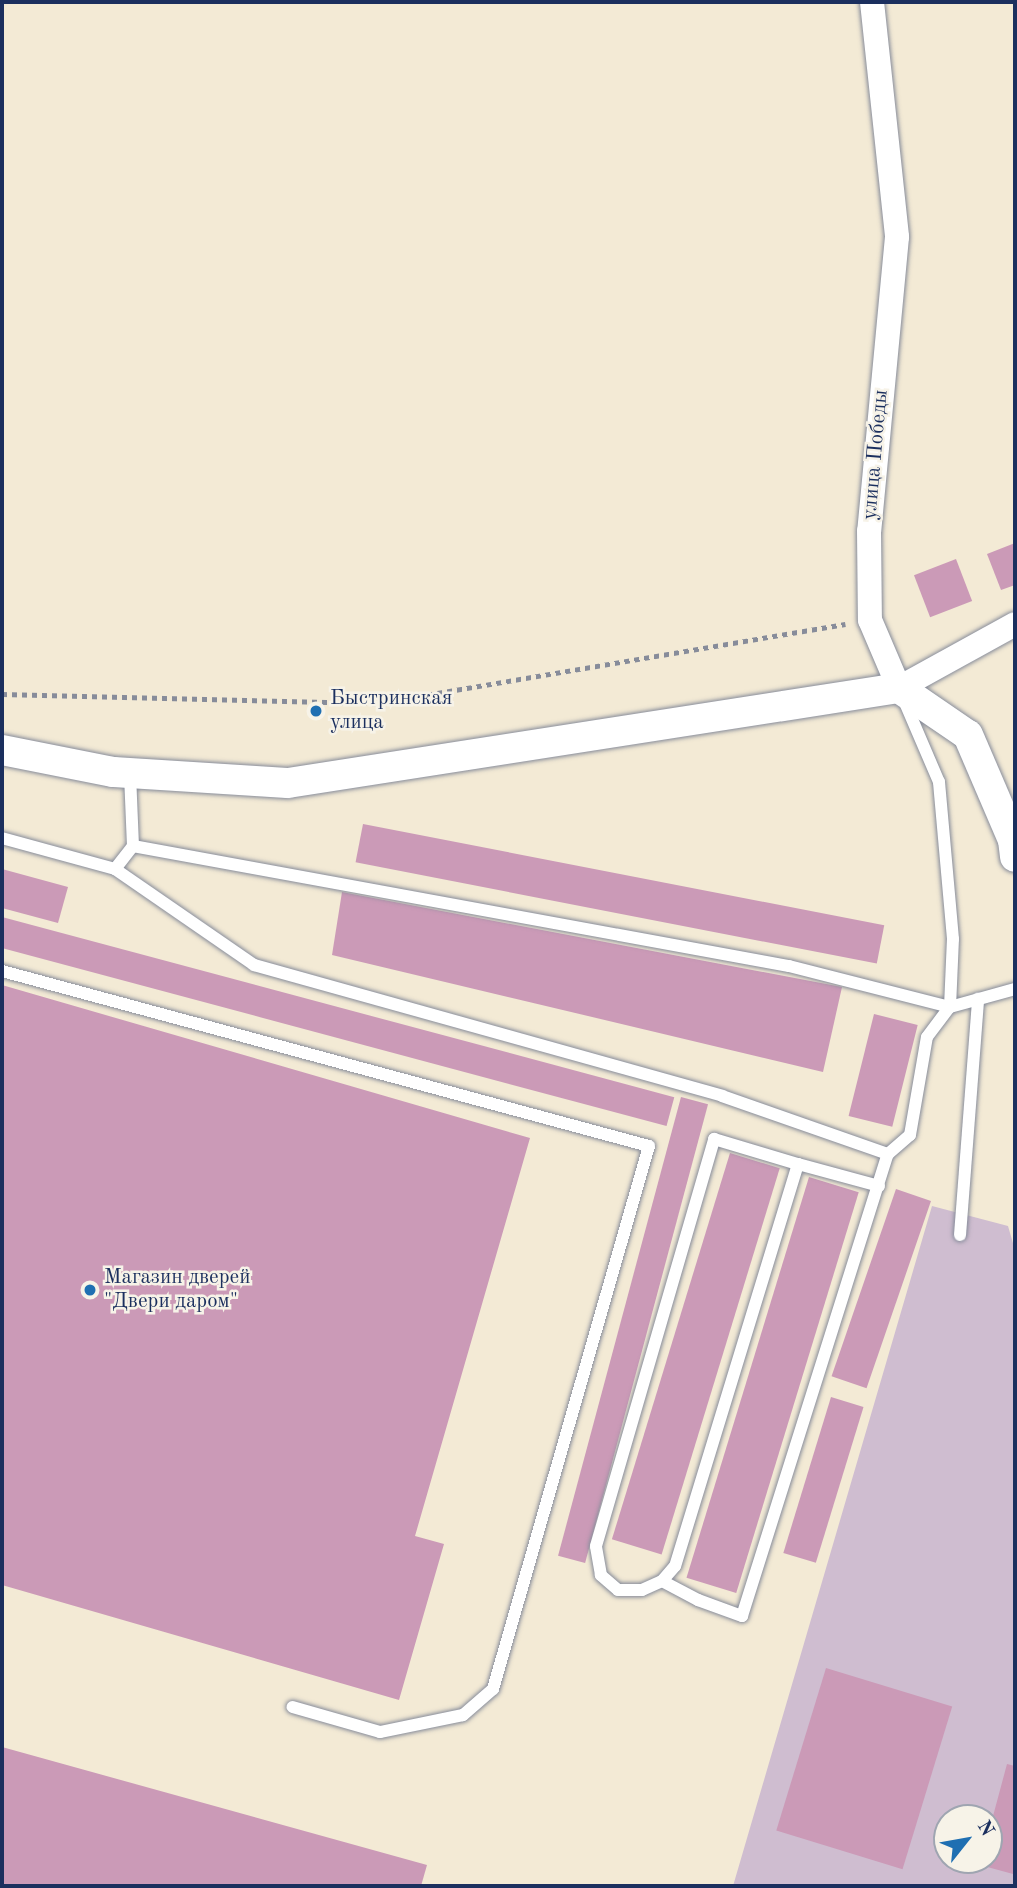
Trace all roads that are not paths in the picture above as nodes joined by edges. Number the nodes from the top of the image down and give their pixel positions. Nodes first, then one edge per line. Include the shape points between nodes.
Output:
1 (872, 2) edge
2 (1015, 624) edge
3 (899, 688) junction
4 (2, 750) edge
5 (130, 773) junction
6 (2, 838) edge
7 (133, 846) junction
8 (1015, 846) edge
9 (116, 869) junction
10 (2, 971) edge
11 (1015, 989) edge
12 (978, 999) junction
13 (950, 1007) junction
14 (888, 1154) junction
15 (798, 1164) junction
16 (879, 1186) junction
17 (960, 1236) dead end
18 (662, 1581) junction
19 (293, 1707) dead end

1 - 3 street, улица Победы via 897,237 869,531 870,620
2 - 3 street
3 - 5 street via 288,783
3 - 8 street via 968,735
3 - 13 lane via 939,782 953,939
4 - 5 street
5 - 7 lane
6 - 9 lane
7 - 9 lane
7 - 13 lane via 789,966
9 - 14 lane via 254,965 722,1096
10 - 19 lane via 649,1146 494,1689 463,1714 380,1732
11 - 12 lane
12 - 13 lane
12 - 17 lane
13 - 14 lane via 927,1037 910,1135
14 - 16 lane
15 - 16 lane
15 - 18 lane via 675,1566
15 - 18 lane via 713,1139 596,1546 601,1575 618,1590 642,1591
16 - 18 lane via 742,1615

